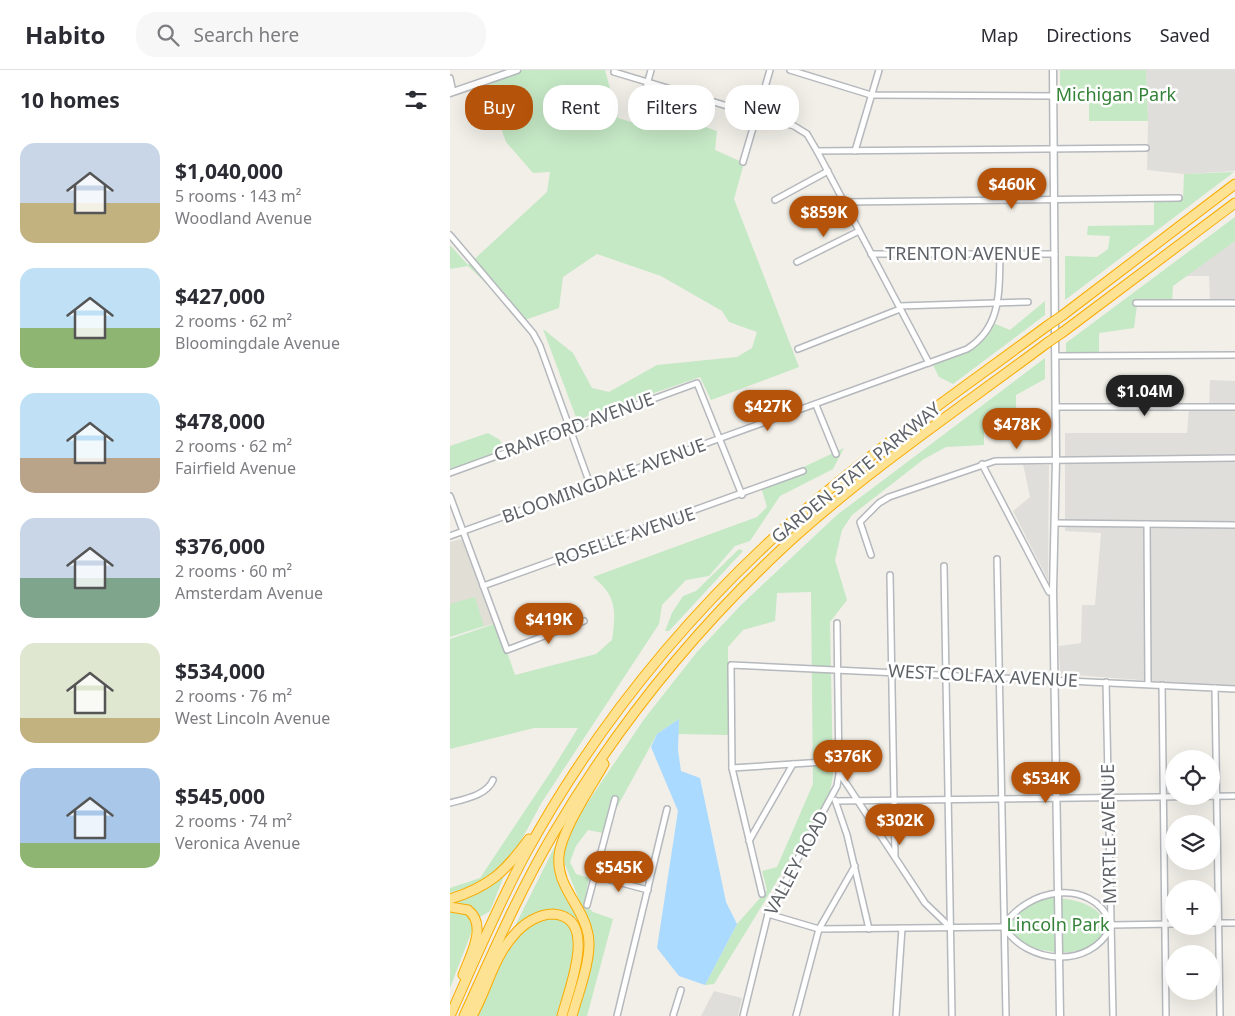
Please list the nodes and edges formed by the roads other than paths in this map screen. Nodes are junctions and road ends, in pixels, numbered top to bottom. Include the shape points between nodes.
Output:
1 (517, 70) edge
2 (652, 70) edge
3 (770, 70) edge
4 (790, 70) edge
5 (879, 70) edge
6 (1054, 70) edge
7 (614, 72) dead end
8 (450, 78) edge
9 (647, 82) junction
10 (646, 85) edge
11 (765, 85) edge
12 (451, 92) edge
13 (871, 95) junction
14 (1054, 96) junction
15 (725, 105) edge
16 (799, 129) edge
17 (752, 130) edge
18 (1054, 148) junction
19 (1146, 148) dead end
20 (855, 150) junction
21 (817, 151) junction
22 (743, 162) dead end
23 (828, 172) junction
24 (1235, 184) edge
25 (1179, 198) dead end
26 (775, 200) dead end
27 (1054, 200) junction
28 (844, 202) junction
29 (1235, 203) edge
30 (859, 231) junction
31 (450, 235) edge
32 (871, 254) junction
33 (1000, 254) junction
34 (1055, 254) junction
35 (797, 262) dead end
36 (1028, 302) dead end
37 (998, 303) junction
38 (1136, 303) dead end
39 (1235, 303) edge
40 (900, 308) junction
41 (798, 349) dead end
42 (1235, 355) edge
43 (1056, 356) junction
44 (929, 363) junction
45 (816, 405) junction
46 (1235, 406) edge
47 (1056, 407) junction
48 (570, 428) junction
49 (720, 439) junction
50 (836, 454) dead end
51 (1235, 458) edge
52 (1056, 460) junction
53 (982, 464) junction
54 (803, 472) dead end
55 (450, 473) edge
56 (591, 487) junction
57 (742, 495) junction
58 (450, 496) edge
59 (1054, 523) junction
60 (1147, 524) junction
61 (1235, 525) edge
62 (464, 532) junction
63 (450, 536) edge
64 (871, 555) dead end
65 (997, 559) dead end
66 (944, 566) dead end
67 (890, 575) dead end
68 (483, 586) junction
69 (1053, 592) junction
70 (584, 622) dead end
71 (837, 623) dead end
72 (838, 670) junction
73 (892, 672) junction
74 (946, 675) junction
75 (999, 677) junction
76 (1054, 679) junction
77 (1106, 682) junction
78 (1148, 684) junction
79 (1162, 685) junction
80 (1215, 688) junction
81 (1235, 690) edge
82 (624, 726) junction
83 (1216, 750) edge
84 (839, 761) junction
85 (793, 764) junction
86 (732, 768) junction
87 (839, 774) junction
88 (493, 780) dead end
89 (1235, 796) edge
90 (1220, 797) edge
91 (1108, 798) junction
92 (1163, 798) junction
93 (615, 799) dead end
94 (1057, 799) junction
95 (835, 800) junction
96 (948, 800) junction
97 (1002, 800) junction
98 (557, 801) junction
99 (894, 801) junction
100 (858, 802) junction
101 (450, 803) edge
102 (1216, 805) edge
103 (667, 809) dead end
104 (749, 841) junction
105 (894, 856) junction
106 (855, 866) junction
107 (594, 876) junction
108 (1218, 880) edge
109 (648, 890) junction
110 (1059, 893) junction
111 (762, 894) dead end
112 (450, 899) edge
113 (587, 905) dead end
114 (450, 907) edge
115 (768, 914) junction
116 (1220, 923) edge
117 (1235, 923) edge
118 (1165, 924) joint
119 (1111, 925) junction
120 (950, 927) junction
121 (1004, 927) junction
122 (902, 928) junction
123 (819, 929) junction
124 (869, 929) junction
125 (1165, 935) edge
126 (1219, 935) edge
127 (1060, 958) junction
128 (681, 990) dead end
129 (450, 1015) edge
130 (464, 1016) edge
131 (472, 1016) edge
132 (562, 1016) edge
133 (572, 1016) edge
134 (617, 1016) edge
135 (673, 1016) edge
136 (743, 1016) edge
137 (796, 1016) edge
138 (896, 1016) edge
139 (952, 1016) edge
140 (1006, 1016) edge
141 (1060, 1016) edge
142 (1113, 1016) edge
143 (1166, 1016) edge
144 (1220, 1016) edge

1 - 12 street
2 - 9 street
3 - 11 street
4 - 13 street
5 - 13 street
6 - 14 street
7 - 9 street
8 - 12 street
9 - 10 street
9 - 15 street
13 - 14 street
13 - 20 street
14 - 18 street
16 - 21 street via 809,137
17 - 22 street
18 - 19 street
18 - 20 street
18 - 27 street
20 - 21 street
21 - 23 street
23 - 26 street
23 - 28 street
24 - 98 highway, GARDEN STATE PARKWAY, bridge via 836,484 753,558 654,665 594,744
25 - 27 street
27 - 28 street
27 - 34 street
28 - 30 street
29 - 82 highway, GARDEN STATE PARKWAY, bridge via 870,475 788,544 696,637
30 - 32 street
30 - 35 street
31 - 48 street via 534,333
32 - 33 street, TRENTON AVENUE
32 - 40 street
33 - 34 street, TRENTON AVENUE
33 - 37 street, BLOOMINGDALE AVENUE
34 - 43 street
36 - 37 street
37 - 40 street
37 - 44 street, BLOOMINGDALE AVENUE via 993,322 977,342 961,352
38 - 39 street
40 - 41 street
40 - 44 street
42 - 43 street
43 - 47 street
44 - 45 street, BLOOMINGDALE AVENUE
45 - 49 street, BLOOMINGDALE AVENUE
45 - 50 street
46 - 47 street
47 - 52 street
48 - 49 street, CRANFORD AVENUE via 698,383
48 - 55 street, CRANFORD AVENUE
48 - 56 street
49 - 56 street, BLOOMINGDALE AVENUE
49 - 57 street
51 - 52 street
52 - 53 street via 999,460
52 - 59 street
53 - 64 street via 878,503 860,522
53 - 69 street via 1049,592
54 - 57 street, ROSELLE AVENUE
56 - 62 street, BLOOMINGDALE AVENUE
57 - 68 street, ROSELLE AVENUE
58 - 62 street
59 - 60 street
59 - 69 street
60 - 61 street
60 - 78 street
62 - 63 street, BLOOMINGDALE AVENUE
62 - 68 street
65 - 75 street
66 - 74 street
67 - 73 street
68 - 70 street via 506,650
69 - 76 street
71 - 72 street, VALLEY ROAD
72 - 73 street, WEST COLFAX AVENUE
72 - 84 street, VALLEY ROAD
72 - 86 street, WEST COLFAX AVENUE via 731,664
73 - 74 street, WEST COLFAX AVENUE
73 - 99 street
74 - 75 street, WEST COLFAX AVENUE
74 - 96 street
75 - 76 street, WEST COLFAX AVENUE
75 - 97 street
76 - 77 street, WEST COLFAX AVENUE
76 - 94 street
77 - 78 street, WEST COLFAX AVENUE
77 - 91 street, MYRTLE AVENUE
78 - 79 street, WEST COLFAX AVENUE
79 - 80 street, WEST COLFAX AVENUE
79 - 92 street
80 - 81 street, WEST COLFAX AVENUE
80 - 83 street
82 - 130 highway, GARDEN STATE PARKWAY via 547,844
82 - 133 highway via 560,850 558,868 561,879 585,924 589,939
84 - 85 street
84 - 87 street, VALLEY ROAD
85 - 86 street
85 - 104 street
86 - 104 street
87 - 95 street, VALLEY ROAD
87 - 100 street
88 - 101 street via 481,793
89 - 90 street
91 - 92 street
91 - 94 street
91 - 119 street, MYRTLE AVENUE
92 - 118 street
93 - 107 street
94 - 97 street
94 - 110 street
95 - 100 street
95 - 106 street
95 - 115 street, VALLEY ROAD
96 - 97 street
96 - 99 street
96 - 120 street
97 - 121 street
98 - 112 highway via 500,875 477,890
98 - 129 highway, GARDEN STATE PARKWAY via 510,886
99 - 100 street
99 - 105 street
100 - 105 street
102 - 108 street
103 - 109 street
104 - 111 street
105 - 120 street via 925,903
106 - 123 street
106 - 124 street
107 - 109 street
107 - 113 street
109 - 134 street
110 - 119 street via 1076,894 1091,900 1103,910
110 - 121 street via 1024,904
110 - 127 street
114 - 129 highway via 468,910 478,925
115 - 123 street
115 - 136 street, VALLEY ROAD
116 - 117 street
118 - 119 street
119 - 127 street via 1089,949
119 - 142 street, MYRTLE AVENUE
120 - 121 street
120 - 122 street
120 - 139 street
121 - 127 street via 1010,937 1026,948
121 - 140 street
122 - 124 street
122 - 138 street
123 - 124 street
123 - 137 street
125 - 143 street
126 - 144 street
127 - 141 street
128 - 135 street
131 - 132 highway via 500,954 510,940 530,921 553,914 570,921 580,940

